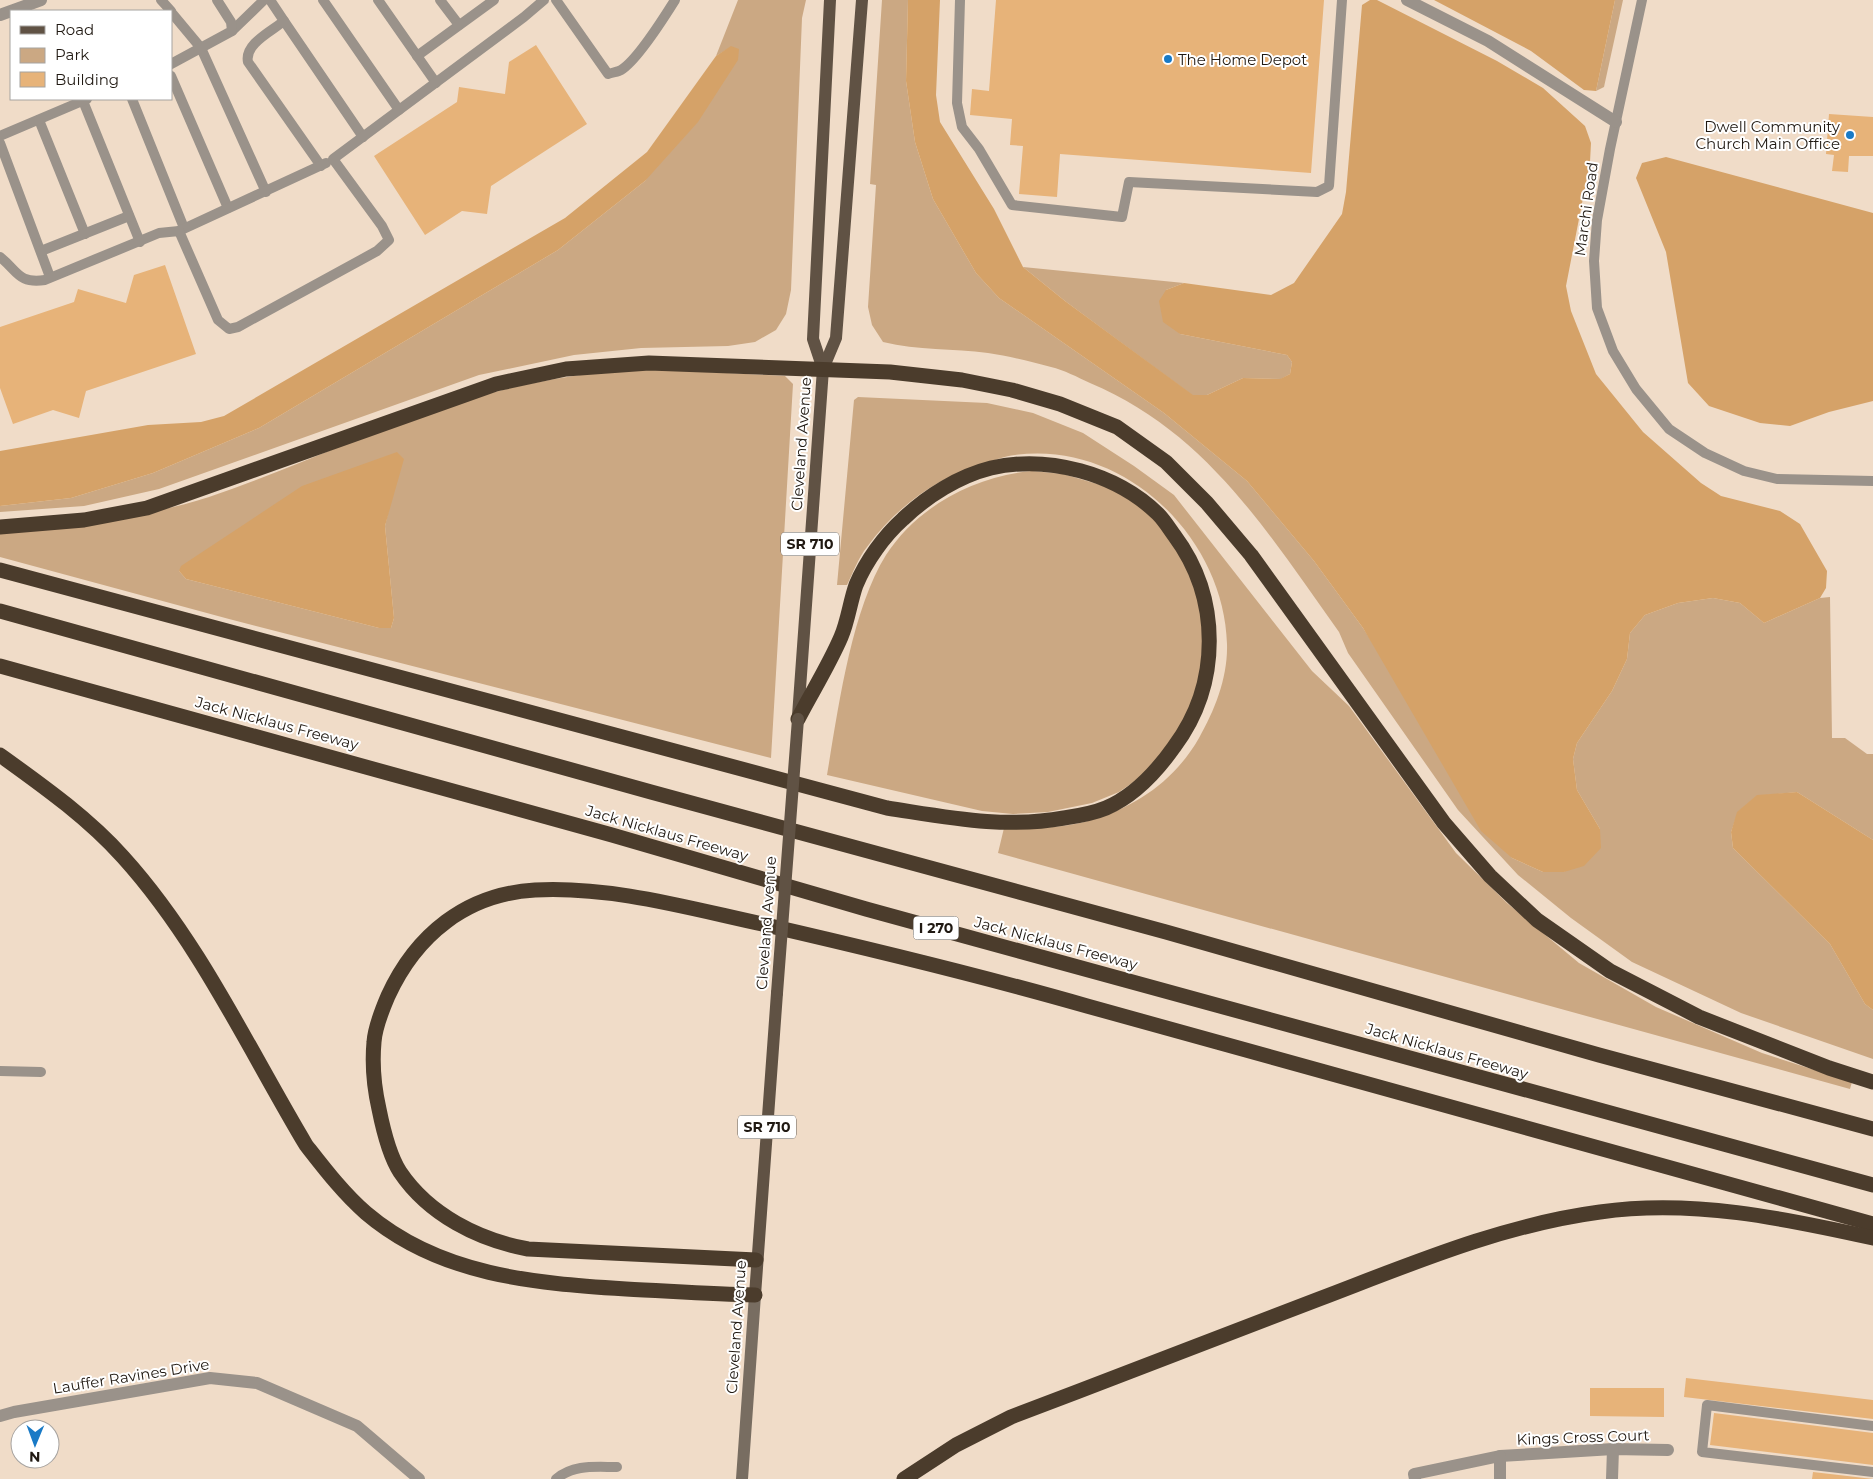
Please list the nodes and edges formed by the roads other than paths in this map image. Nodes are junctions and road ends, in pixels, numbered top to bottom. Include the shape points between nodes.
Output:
1 (41, 0) edge
2 (161, 0) edge
3 (217, 0) edge
4 (264, 0) edge
5 (270, 0) edge
6 (322, 0) edge
7 (378, 0) edge
8 (440, 0) edge
9 (494, 0) edge
10 (544, 0) edge
11 (556, 0) edge
12 (675, 0) edge
13 (830, 0) edge
14 (862, 0) edge
15 (960, 0) edge
16 (1342, 0) edge
17 (1407, 0) edge
18 (1642, 0) edge
19 (14, 10) edge
20 (169, 10) edge
21 (172, 13) edge
22 (284, 21) junction
23 (459, 25) junction
24 (232, 31) junction
25 (201, 48) junction
26 (417, 56) junction
27 (172, 63) edge
28 (172, 78) edge
29 (436, 83) junction
30 (86, 100) edge
31 (132, 100) edge
32 (399, 110) junction
33 (39, 120) junction
34 (1616, 122) junction
35 (0, 136) edge
36 (363, 137) junction
37 (0, 143) edge
38 (334, 158) junction
39 (321, 166) junction
40 (266, 192) junction
41 (228, 208) junction
42 (129, 216) junction
43 (182, 230) junction
44 (85, 234) junction
45 (140, 242) junction
46 (41, 251) junction
47 (0, 257) edge
48 (50, 277) junction
49 (822, 369) junction
50 (1873, 480) edge
51 (0, 527) edge
52 (0, 570) edge
53 (0, 611) edge
54 (0, 666) edge
55 (798, 719) junction
56 (0, 755) edge
57 (0, 1071) edge
58 (41, 1072) dead end
59 (1873, 1082) edge
60 (1873, 1129) edge
61 (1873, 1186) edge
62 (1873, 1224) edge
63 (1873, 1238) edge
64 (756, 1260) junction
65 (755, 1295) junction
66 (0, 1416) edge
67 (1873, 1426) edge
68 (1613, 1449) junction
69 (1668, 1450) dead end
70 (1500, 1456) junction
71 (617, 1467) dead end
72 (1873, 1472) edge
73 (419, 1479) edge
74 (556, 1479) edge
75 (742, 1479) edge
76 (904, 1479) edge
77 (1415, 1479) edge
78 (1500, 1479) edge
79 (1612, 1479) edge

1 - 19 street
2 - 20 lane
3 - 24 lane via 231,22
4 - 24 lane
5 - 22 lane
6 - 32 lane
7 - 26 lane
8 - 23 lane
9 - 23 lane
10 - 29 lane
11 - 12 lane via 608,74 627,65
13 - 49 main road, Cleveland Avenue via 813,339
14 - 49 main road, Cleveland Avenue via 836,338
15 - 16 lane via 958,103 962,127 1012,205 1122,217 1129,182 1308,192 1329,186
17 - 34 street via 1488,41
18 - 34 lane, Marchi Road
21 - 25 lane
22 - 36 lane
22 - 39 lane via 250,48 248,62
23 - 26 lane
24 - 25 lane
25 - 27 lane
25 - 40 lane
26 - 29 lane
28 - 41 lane
29 - 32 lane
30 - 33 lane
30 - 42 lane
31 - 43 lane
32 - 36 lane
33 - 35 lane
33 - 44 lane
34 - 50 lane, Marchi Road via 1597,220 1594,261 1597,308 1613,351 1636,389 1669,429 1705,453 1744,471 1777,479
36 - 38 lane
37 - 46 lane
38 - 39 lane
38 - 43 lane via 389,240 377,251 238,327 229,329 218,320
39 - 40 lane
40 - 41 lane
41 - 43 lane
42 - 44 lane
42 - 45 lane
43 - 45 lane via 159,233
44 - 46 lane
45 - 48 lane
46 - 48 lane
47 - 48 lane via 21,278 33,282
49 - 51 highway via 649,363 566,369 496,384 147,508 84,520
49 - 55 main road, Cleveland Avenue / SR 710
49 - 59 highway via 890,372 970,382 1060,404 1117,427 1166,462 1207,503 1251,555 1444,823 1490,876 1537,920 1610,971 1700,1017
52 - 55 highway via 887,808 980,823 1042,822 1107,808 1138,788 1159,768 1183,736 1204,686 1210,630 1203,587 1184,549 1158,514 1123,489 1091,474 1059,466 1026,464 991,469 960,480 929,497 880,543 857,584 842,636
53 - 60 highway
54 - 61 highway, Jack Nicklaus Freeway / I 270
55 - 64 main road, Cleveland Avenue / SR 710, bridge
56 - 65 highway via 64,801 122,856 171,916 306,1145 366,1213 390,1230 455,1265 499,1277 553,1284
57 - 58 lane
62 - 64 highway via 935,964 676,905 597,892 515,892 481,900 450,917 421,944 399,972 383,1009 374,1038 374,1068 382,1127 392,1153 399,1170 426,1200 467,1230 497,1243 528,1249
63 - 76 highway via 1768,1216 1673,1208 1601,1212 1541,1222 1474,1241 1384,1274 1011,1417 956,1445
64 - 65 main road, Cleveland Avenue / SR 710
65 - 75 main road, Cleveland Avenue / SR 710
66 - 73 street, Lauffer Ravines Drive via 210,1378 257,1382 357,1426
67 - 72 lane via 1707,1404 1702,1452
68 - 69 street, Kings Cross Court
68 - 70 street, Kings Cross Court
68 - 79 street
70 - 77 street, Kings Cross Court via 1414,1474
70 - 78 street, Kings Cross Court
71 - 74 lane via 580,1467 565,1471

